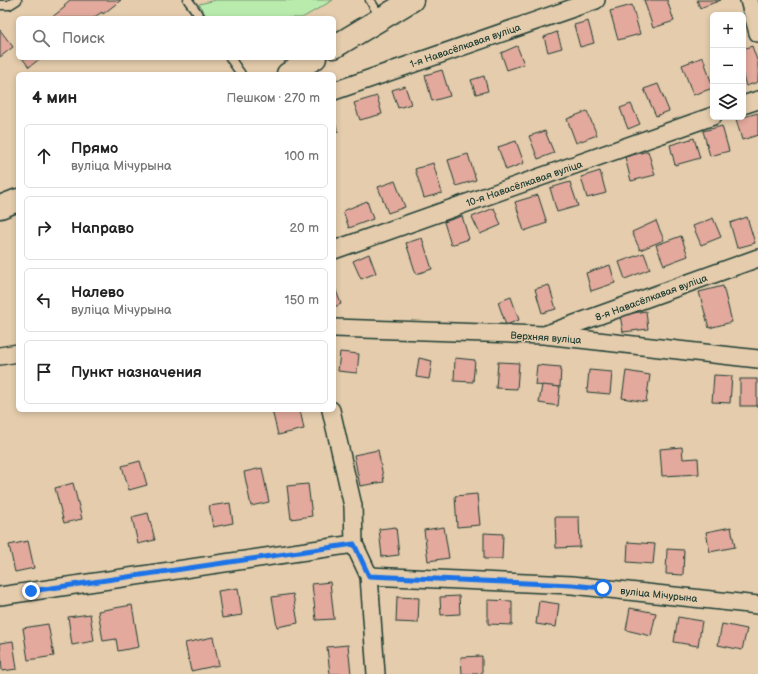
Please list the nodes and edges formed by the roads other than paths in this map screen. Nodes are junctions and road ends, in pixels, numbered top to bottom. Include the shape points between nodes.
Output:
1 (16, 0) edge
2 (188, 0) edge
3 (370, 0) edge
4 (412, 0) edge
5 (596, 0) edge
6 (749, 0) edge
7 (0, 5) edge
8 (200, 16) edge
9 (382, 20) junction
10 (758, 33) edge
11 (336, 46) edge
12 (231, 60) edge
13 (312, 60) edge
14 (240, 72) edge
15 (292, 72) edge
16 (336, 90) edge
17 (758, 100) edge
18 (746, 104) edge
19 (710, 117) edge
20 (16, 201) edge
21 (0, 207) edge
22 (336, 249) edge
23 (758, 258) edge
24 (336, 328) edge
25 (544, 335) junction
26 (16, 353) edge
27 (0, 356) edge
28 (758, 359) edge
29 (331, 412) edge
30 (354, 544) junction
31 (369, 576) junction
32 (0, 596) edge
33 (758, 605) edge
34 (376, 674) edge

1 - 7 lane via 9,5
2 - 8 lane
3 - 9 lane
4 - 9 main road
5 - 16 street, 1-я Навасёлкавая вуліца
6 - 10 street
9 - 11 main road
12 - 14 lane
13 - 15 main road
17 - 18 street
19 - 22 street, 10-я Навасёлкавая вуліца
20 - 21 main road
23 - 25 street, 8-я Навасёлкавая вуліца
24 - 25 street, Верхняя вуліца
25 - 28 street, Верхняя вуліца
26 - 27 street
29 - 30 street via 353,506
30 - 31 street
30 - 32 street
31 - 33 street, вуліца Мічурына via 572,585
31 - 34 street

